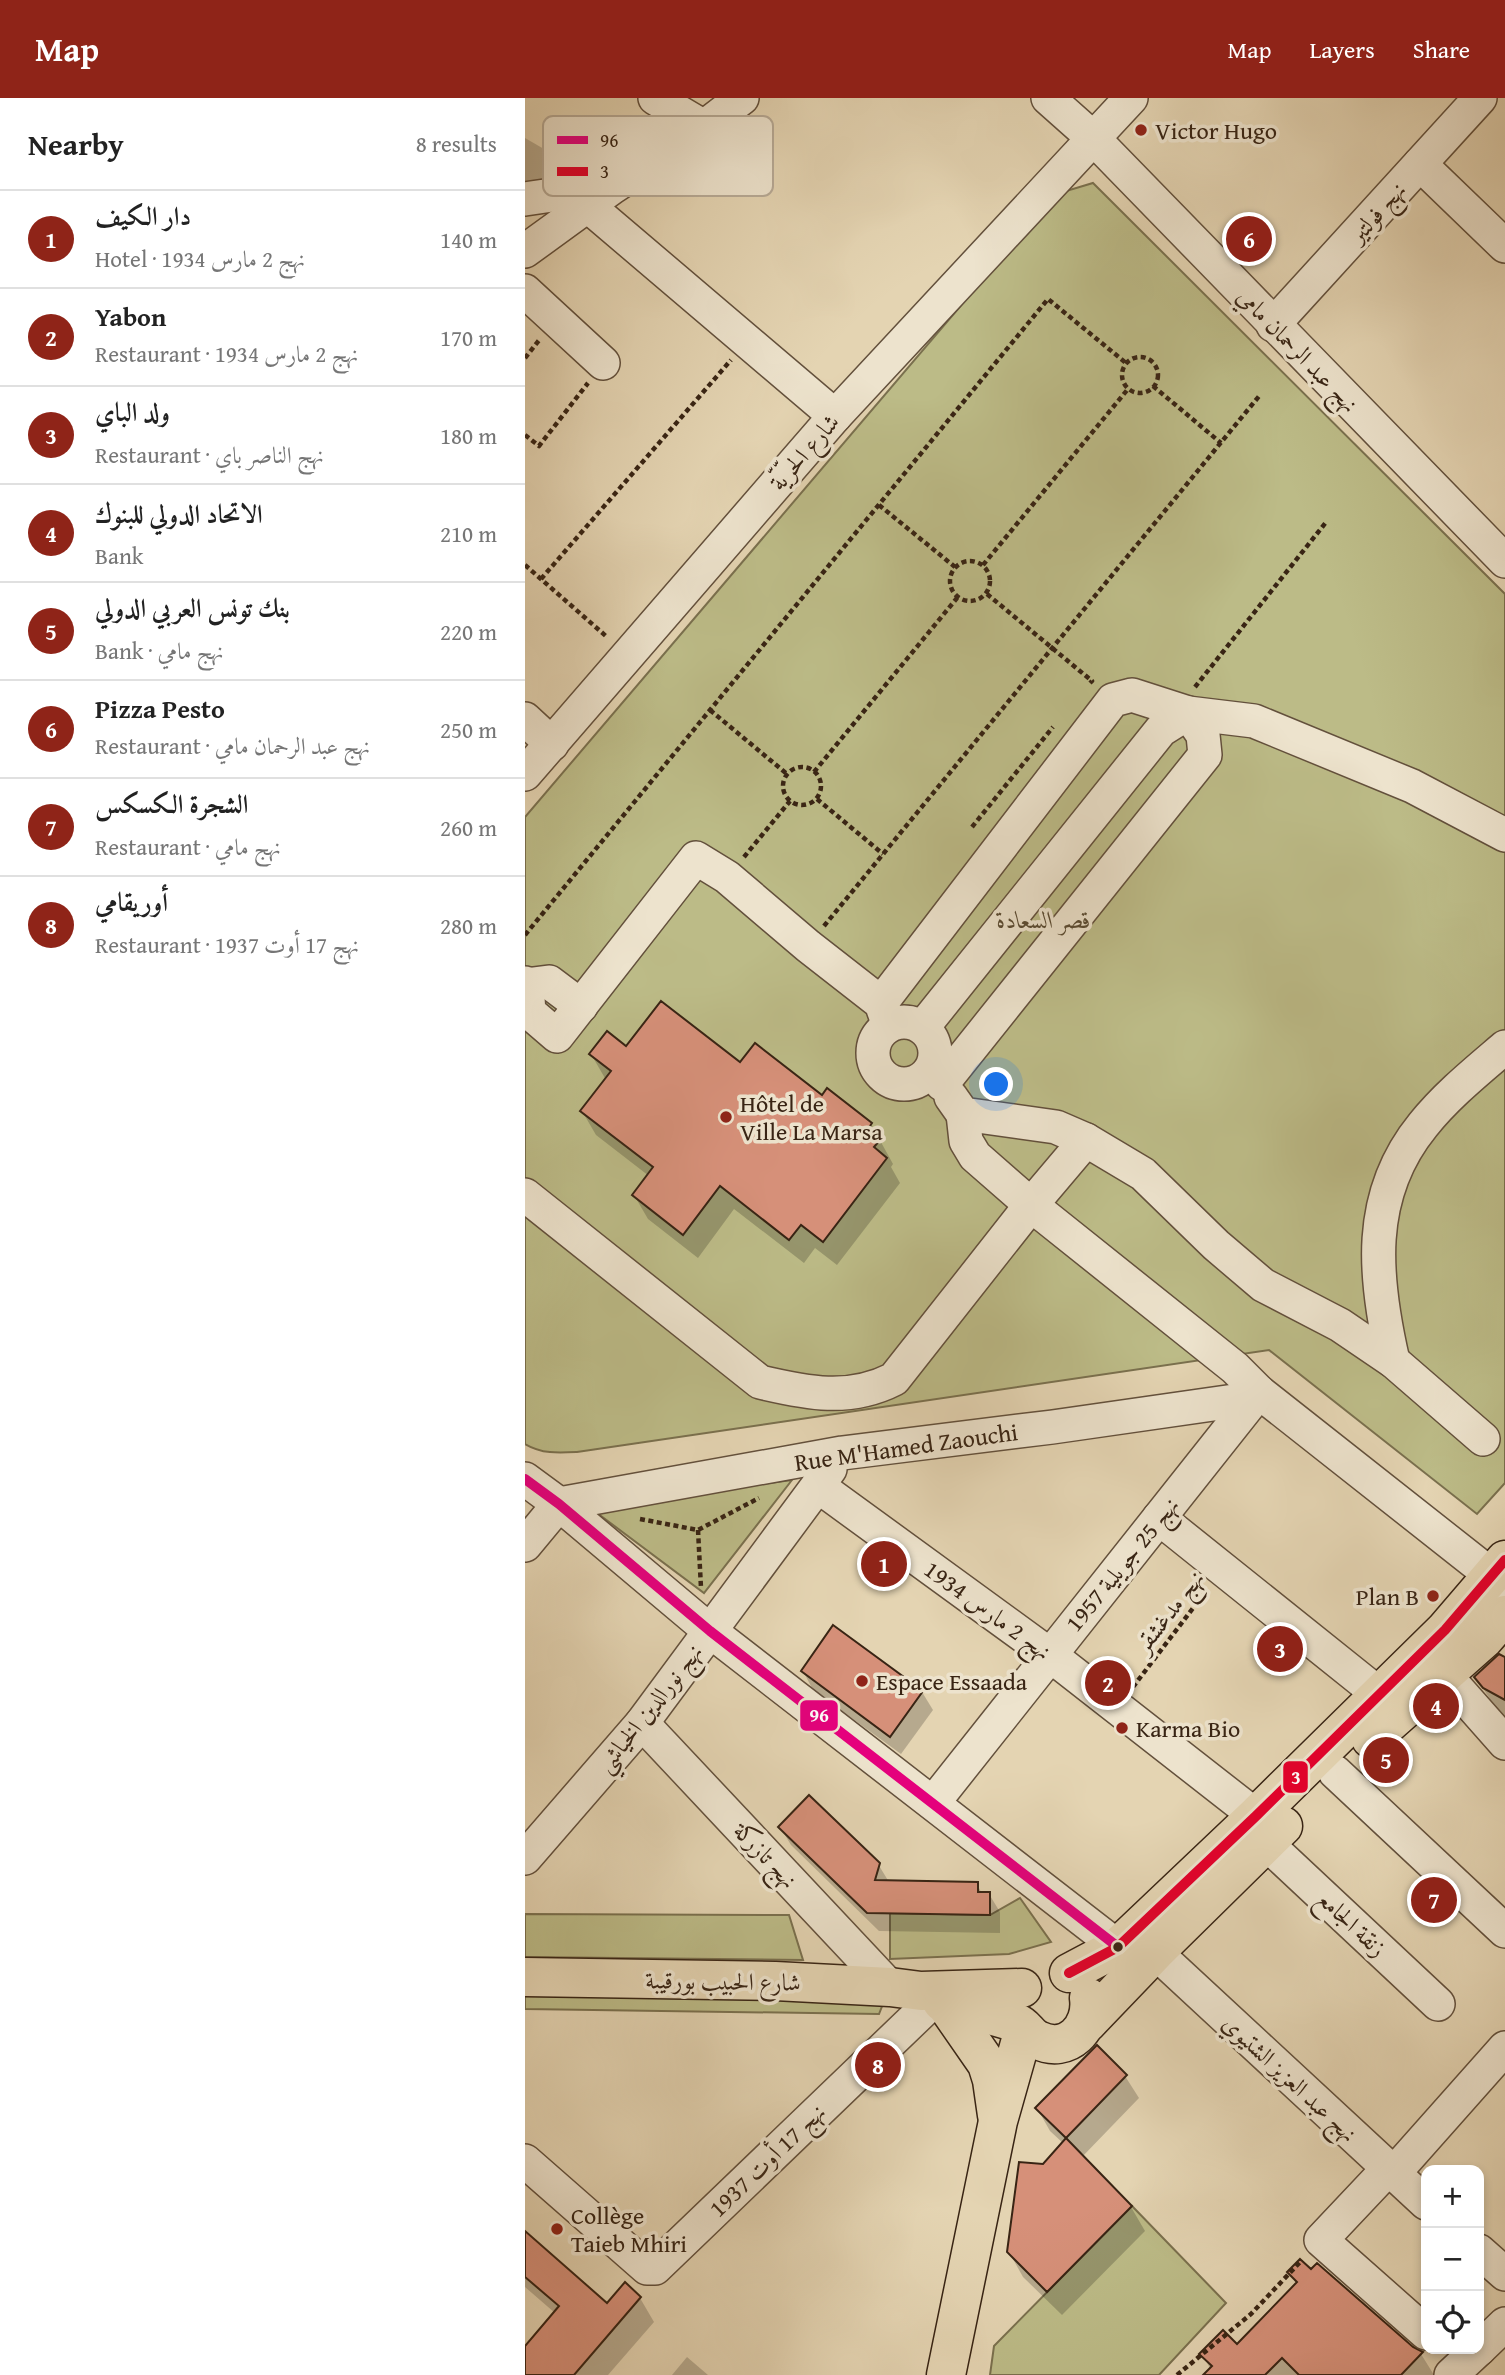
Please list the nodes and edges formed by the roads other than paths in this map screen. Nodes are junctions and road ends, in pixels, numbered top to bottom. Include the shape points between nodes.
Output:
1 (655, 98) edge
2 (742, 98) edge
3 (1048, 98) edge
4 (1131, 98) edge
5 (1480, 98) edge
6 (685, 116) edge
7 (718, 116) edge
8 (1093, 138) junction
9 (1420, 164) junction
10 (600, 196) junction
11 (525, 199) edge
12 (1505, 246) edge
13 (525, 251) edge
14 (525, 291) edge
15 (1273, 325) junction
16 (603, 363) road end
17 (835, 416) junction
18 (1505, 561) edge
19 (1188, 713) junction
20 (525, 719) edge
21 (552, 744) junction
22 (525, 775) edge
23 (1505, 835) edge
24 (526, 984) edge
25 (885, 1014) junction
26 (923, 1027) junction
27 (1505, 1047) edge
28 (937, 1077) junction
29 (963, 1114) junction
30 (1086, 1140) junction
31 (525, 1195) edge
32 (1031, 1205) junction
33 (1393, 1361) junction
34 (1257, 1395) junction
35 (1483, 1439) dead end
36 (842, 1453) junction
37 (525, 1479) edge
38 (818, 1486) junction
39 (559, 1504) junction
40 (1159, 1518) junction
41 (525, 1545) edge
42 (1502, 1581) edge
43 (703, 1625) junction
44 (1498, 1631) edge
45 (1050, 1655) junction
46 (1444, 1674) junction
47 (1380, 1695) junction
48 (642, 1723) junction
49 (1505, 1743) edge
50 (1335, 1772) junction
51 (933, 1803) junction
52 (1261, 1830) junction
53 (525, 1858) edge
54 (1500, 1916) edge
55 (1118, 1947) junction
56 (1155, 1952) junction
57 (1069, 1973) junction
58 (525, 1977) edge
59 (926, 1994) junction
60 (1438, 2004) dead end
61 (1031, 2022) junction
62 (1087, 2023) junction
63 (1505, 2048) edge
64 (998, 2121) junction
65 (525, 2161) edge
66 (1391, 2171) junction
67 (984, 2186) junction
68 (1421, 2198) edge
69 (1484, 2255) edge
70 (1505, 2274) edge
71 (1505, 2324) edge
72 (1421, 2329) edge
73 (1463, 2357) edge
74 (946, 2375) edge

1 - 6 street
2 - 7 street
3 - 8 street, نهج عبد الرحمان مامي
4 - 8 street, شارع الحرّيّة
5 - 9 street, نهج فولتير
8 - 15 street, نهج عبد الرحمان مامي
8 - 17 street, شارع الحرّيّة
9 - 12 street
9 - 15 street, نهج فولتير
10 - 11 street
10 - 13 street
10 - 17 street via 748,341
14 - 16 street
15 - 18 street, نهج عبد الرحمان مامي
17 - 21 street, شارع الحرّيّة
19 - 23 street via 1254,721 1412,786
19 - 25 street via 1132,695 1114,700
19 - 26 street via 1161,730
19 - 28 street via 1203,735 1205,755
20 - 21 street
21 - 22 street, شارع الحرّيّة
24 - 25 street via 549,982 581,1006 696,858 727,877
25 - 26 street
25 - 28 street via 874,1043 875,1066 887,1080 904,1086
26 - 28 street via 935,1048
27 - 33 street via 1423,1125 1397,1164 1382,1208 1379,1254 1380,1298
28 - 29 street
29 - 30 street via 1056,1127
29 - 32 street via 966,1140 975,1156
30 - 32 street
30 - 33 street via 1143,1174 1262,1285 1340,1325
31 - 32 street via 760,1382 829,1395 876,1388 894,1379
32 - 34 street via 1235,1368
33 - 35 street
34 - 36 street, Rue M'Hamed Zaouchi
34 - 40 street, نهج 25 جويلية 1957
34 - 42 street
36 - 38 street, نهج نورالدين الخياشي
36 - 39 street, Rue M'Hamed Zaouchi
37 - 39 street
38 - 43 street, نهج نورالدين الخياشي
38 - 45 street, نهج 2 مارس 1934
39 - 41 street
39 - 43 street
40 - 45 street, نهج 25 جويلية 1957
40 - 47 street
42 - 47 main road
43 - 48 street, نهج نورالدين الخياشي
43 - 51 street
44 - 46 main road
45 - 51 street, نهج 25 جويلية 1957
45 - 52 street, نهج 2 مارس 1934
46 - 49 street
46 - 50 main road
47 - 52 main road
48 - 53 street, نهج نورالدين الخياشي
48 - 59 street, نهج تازركة
50 - 52 main road
50 - 54 street
51 - 55 street
52 - 55 main road
52 - 56 main road
52 - 60 street, زنقة الجامع
55 - 57 main road
56 - 62 main road
56 - 66 street, نهج عبد العزيز الشتيوي
57 - 61 main road via 1051,1970 1034,1976
57 - 62 main road via 1079,1980 1090,2000
58 - 59 main road, شارع الحبيب بورقيبة via 775,1981
59 - 61 main road, شارع الحبيب بورقيبة
59 - 64 main road via 987,2064
59 - 65 street, نهج 17 أوت 1937 via 655,2268 647,2268
61 - 62 main road via 1068,2041
61 - 64 main road
61 - 67 main road
63 - 66 street
64 - 67 main road
66 - 68 street, نهج عبد العزيز الشتيوي
66 - 72 street via 1321,2240
67 - 74 main road
69 - 70 street
71 - 73 street

